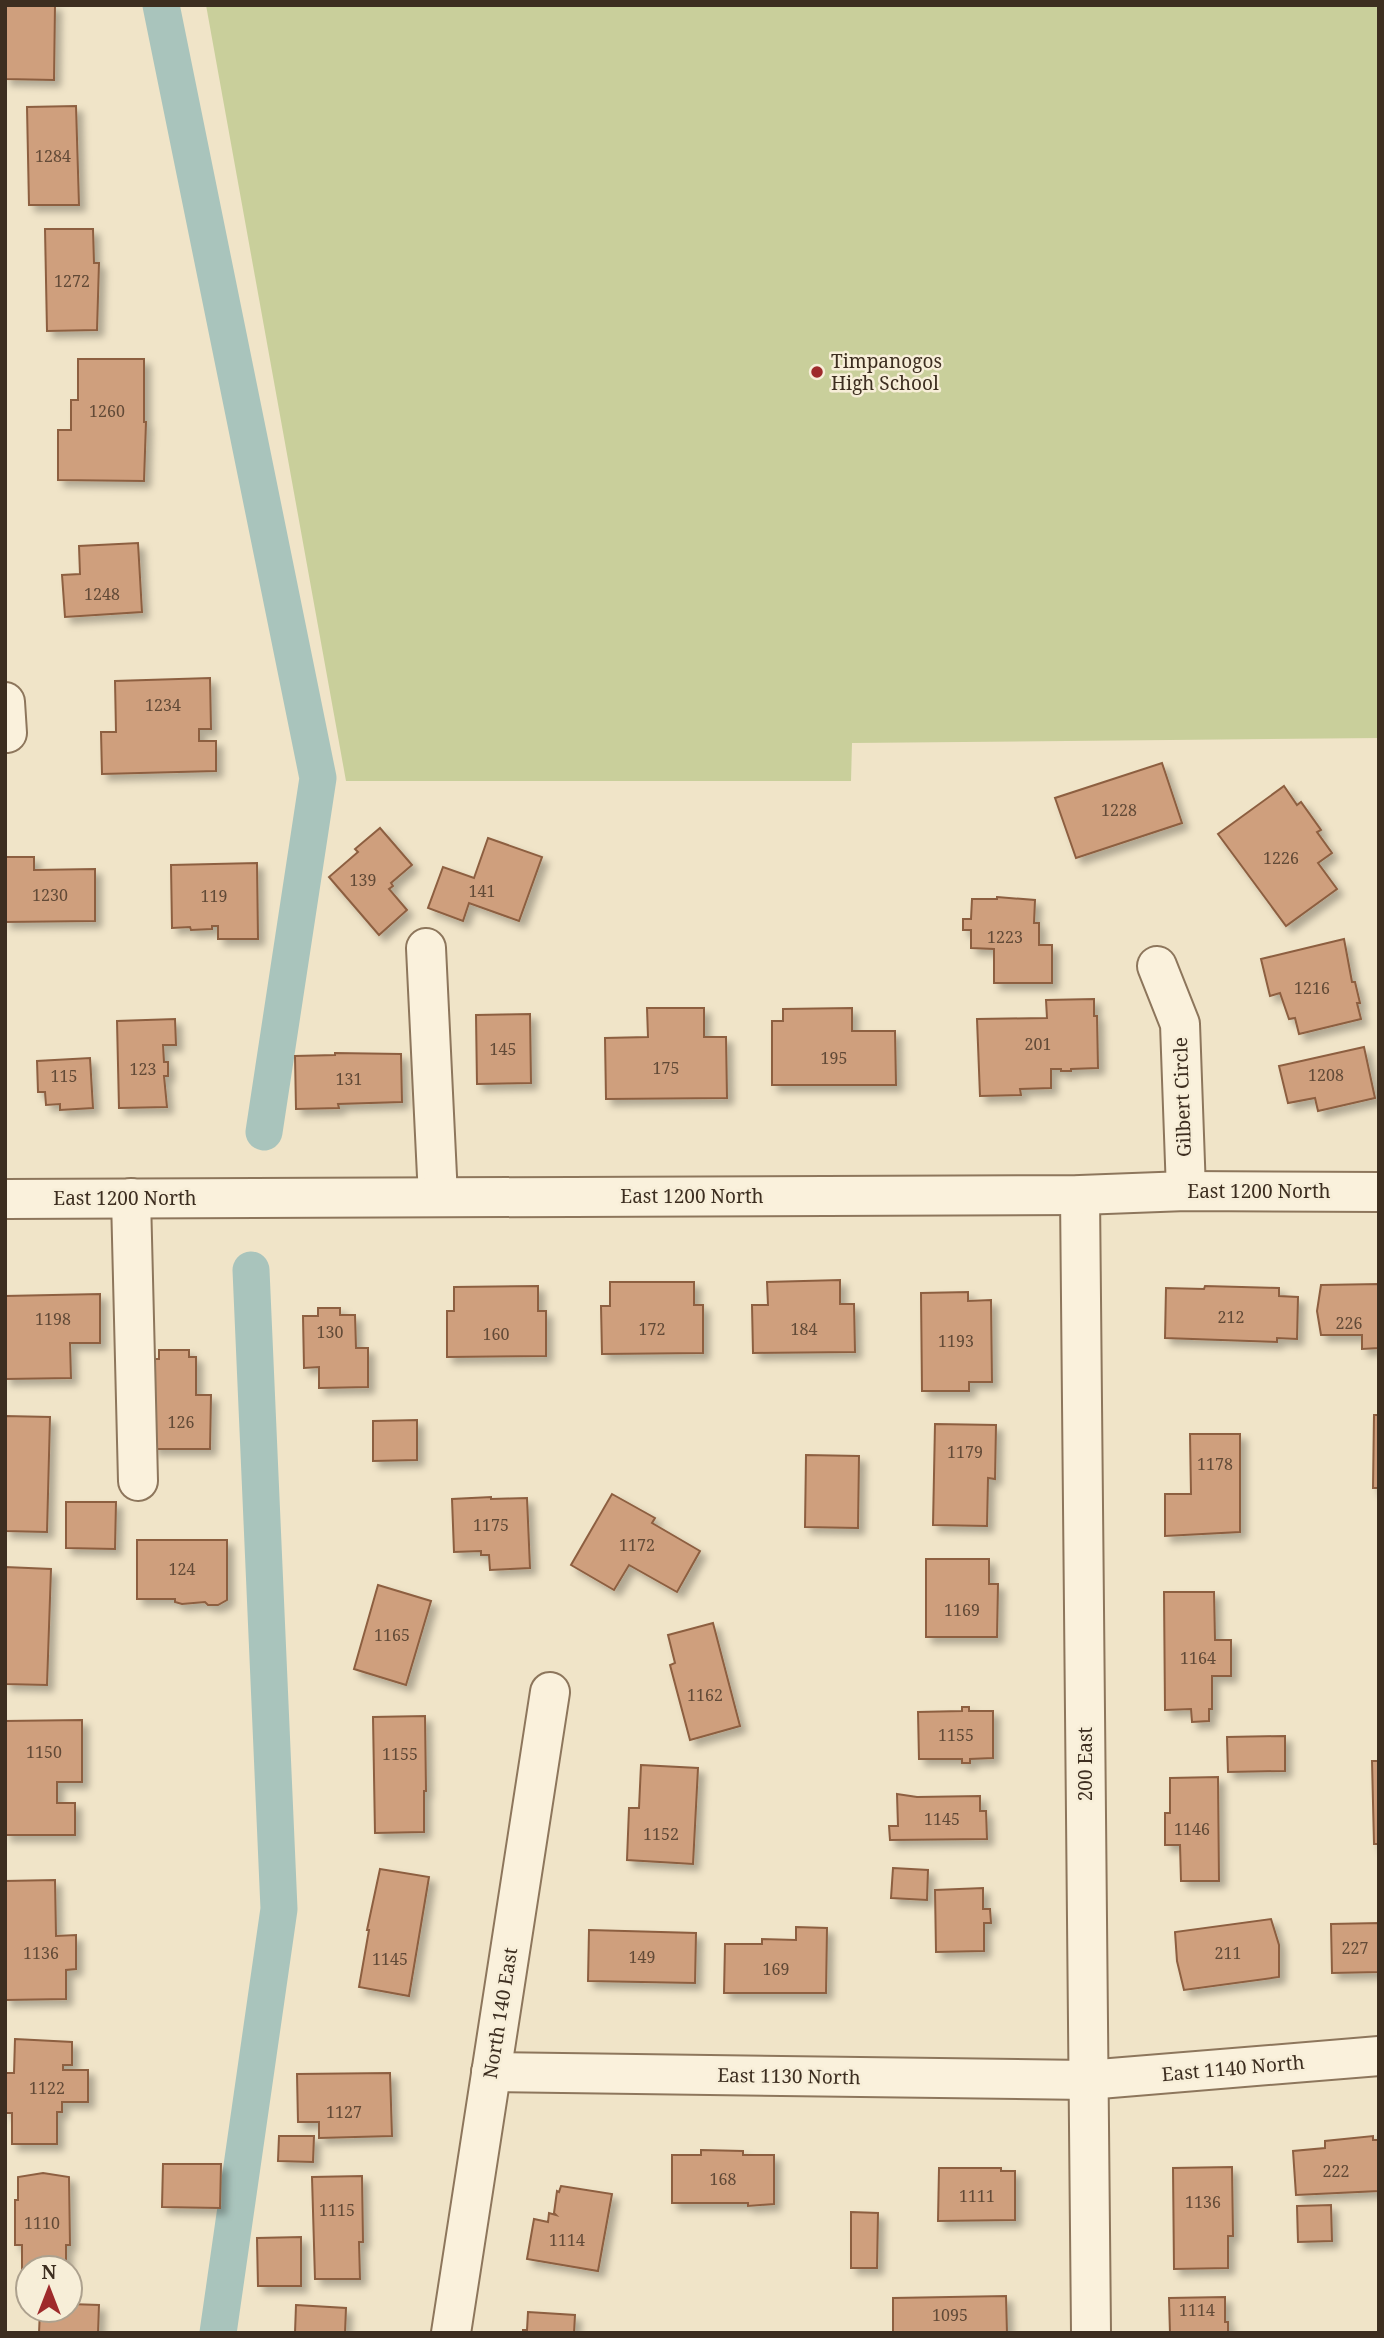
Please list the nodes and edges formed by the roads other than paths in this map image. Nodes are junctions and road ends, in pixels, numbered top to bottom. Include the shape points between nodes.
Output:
1 (426, 948) dead end
2 (1157, 965) dead end
3 (1186, 1191) junction
4 (1379, 1192) edge
5 (1080, 1195) junction
6 (438, 1197) junction
7 (131, 1198) junction
8 (5, 1199) edge
9 (138, 1480) dead end
10 (550, 1692) dead end
11 (1379, 2056) edge
12 (491, 2072) junction
13 (1087, 2080) junction
14 (451, 2333) edge
15 (1091, 2333) edge

1 - 6 street
2 - 3 street, Gilbert Circle via 1180,1024
3 - 4 street, East 1200 North
3 - 5 street, East 1200 North
5 - 6 street, East 1200 North
5 - 13 street, 200 East
6 - 7 street, East 1200 North
7 - 8 street, East 1200 North
7 - 9 street
10 - 12 street, North 140 East
11 - 13 street, East 1140 North
12 - 13 street, East 1130 North
12 - 14 street, North 140 East
13 - 15 street, 200 East

